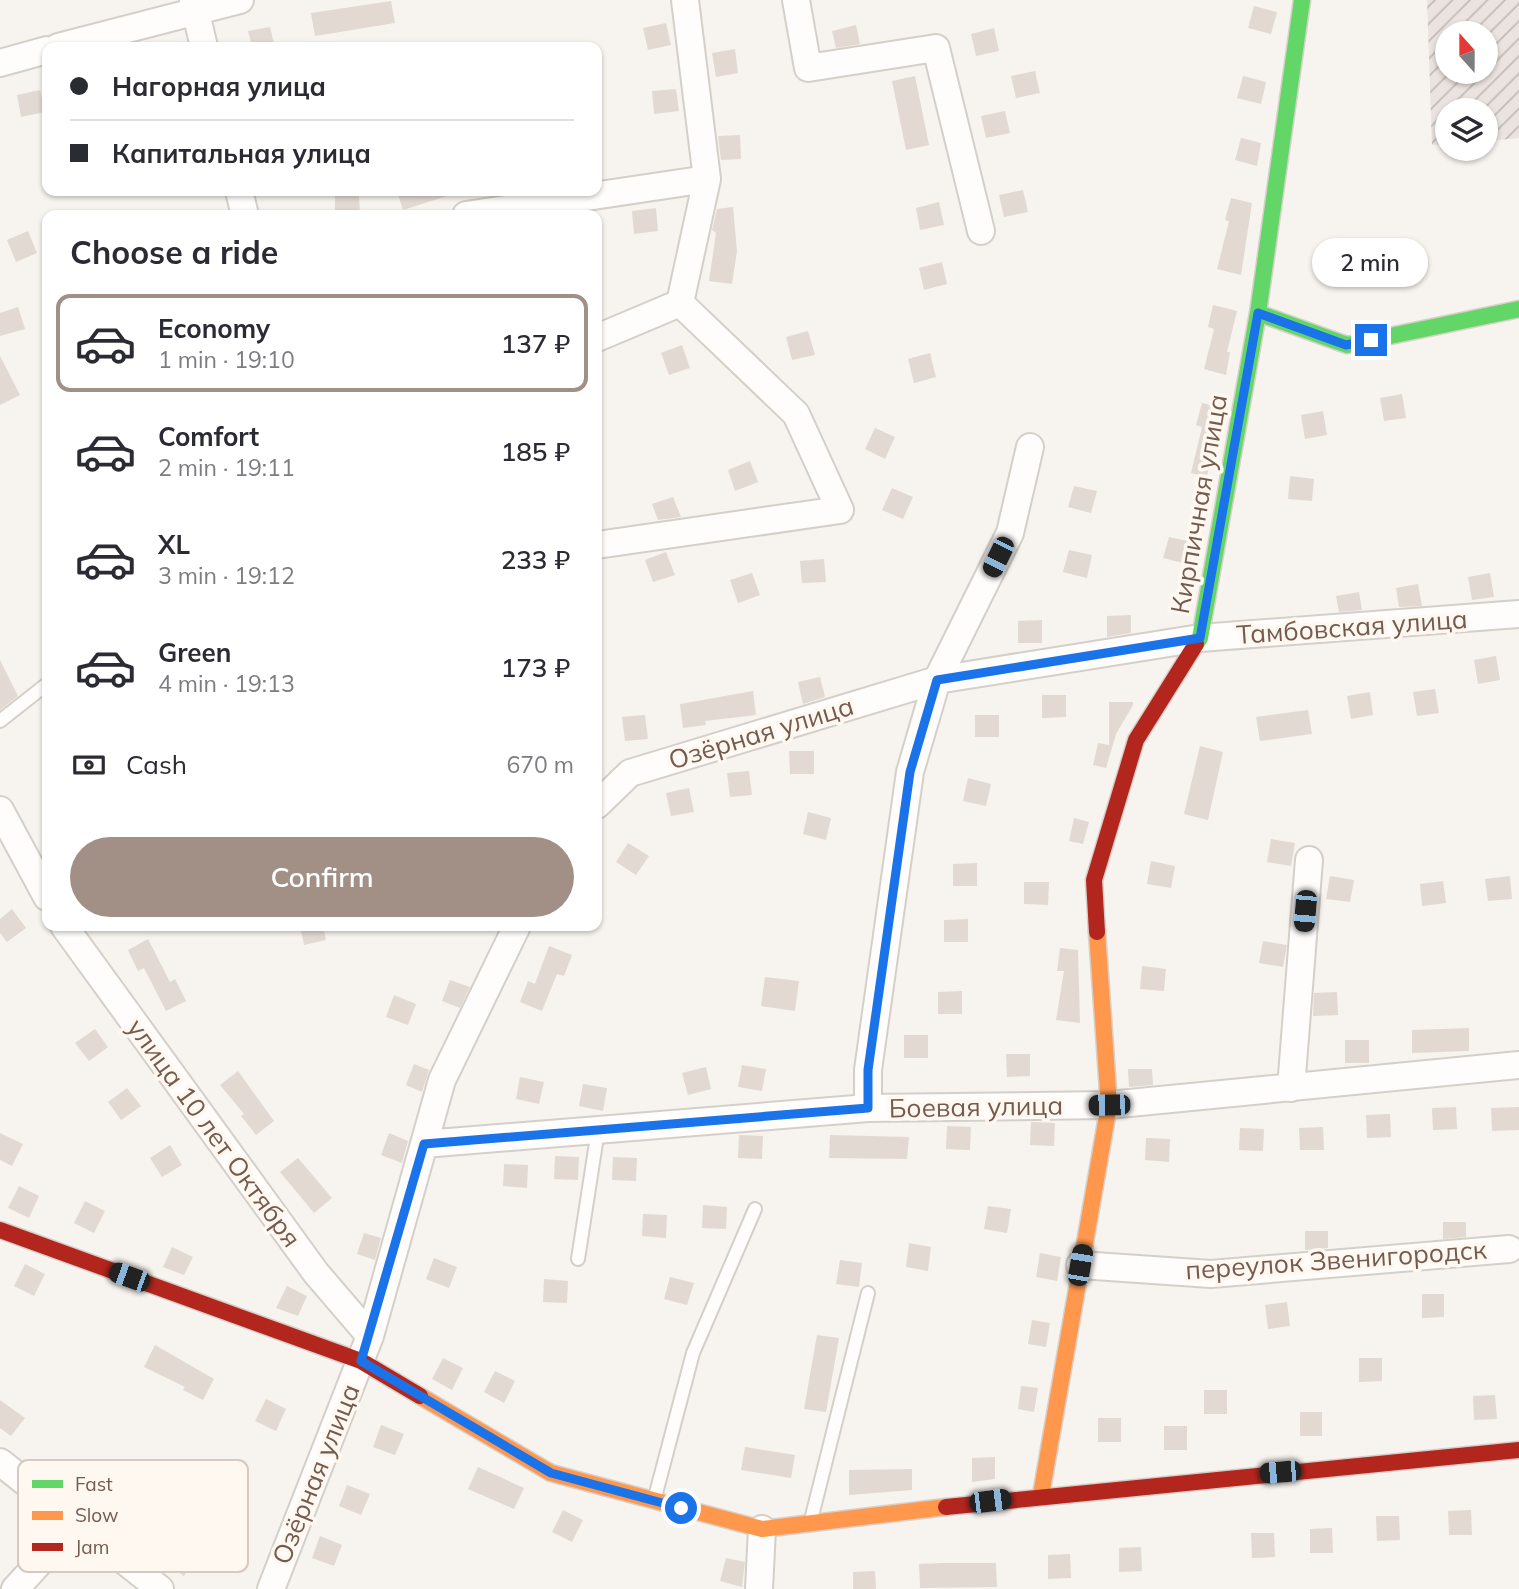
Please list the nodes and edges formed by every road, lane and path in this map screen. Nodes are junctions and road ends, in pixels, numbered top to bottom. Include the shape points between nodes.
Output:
1 (240, 0) edge
2 (685, 0) edge
3 (796, 0) edge
4 (1302, 0) edge
5 (194, 5) edge
6 (74, 42) edge
7 (203, 42) edge
8 (42, 51) edge
9 (0, 63) edge
10 (707, 179) junction
11 (602, 195) edge
12 (593, 196) edge
13 (499, 210) edge
14 (981, 231) dead end
15 (680, 303) junction
16 (1519, 309) edge
17 (1258, 313) junction
18 (602, 336) edge
19 (1030, 447) dead end
20 (602, 544) edge
21 (1519, 614) edge
22 (1200, 638) junction
23 (937, 680) junction
24 (42, 688) edge
25 (0, 721) edge
26 (602, 800) edge
27 (0, 810) edge
28 (1309, 860) dead end
29 (42, 888) edge
30 (68, 931) edge
31 (515, 931) edge
32 (1519, 1065) edge
33 (1291, 1088) junction
34 (1109, 1105) junction
35 (868, 1108) junction
36 (598, 1130) junction
37 (424, 1144) junction
38 (755, 1209) dead end
39 (0, 1230) edge
40 (1509, 1249) dead end
41 (578, 1259) dead end
42 (1080, 1265) junction
43 (868, 1293) dead end
44 (370, 1336) junction
45 (361, 1361) junction
46 (1519, 1450) edge
47 (0, 1462) edge
48 (18, 1477) edge
49 (1041, 1495) junction
50 (654, 1500) junction
51 (810, 1523) junction
52 (762, 1529) junction
53 (31, 1572) edge
54 (138, 1572) edge
55 (15, 1589) edge
56 (160, 1589) edge
57 (271, 1589) edge
58 (759, 1589) edge

1 - 5 street
2 - 10 street
3 - 14 street via 808,68 936,48
4 - 17 street, Кирпичная улица
5 - 6 street
5 - 7 street
8 - 9 street
10 - 11 street
10 - 15 street
12 - 13 street
15 - 18 street
15 - 20 street via 796,414 840,510
16 - 17 street via 1346,345
17 - 22 street, Кирпичная улица
19 - 23 street via 1010,533
21 - 22 street, Тамбовская улица
22 - 23 street, Тамбовская улица
22 - 34 street, Кирпичная улица via 1136,740 1094,880
23 - 26 street, Озёрная улица via 630,773
23 - 35 street via 910,772 868,1070
24 - 25 lane
27 - 29 street
28 - 33 street
30 - 44 street, улица 10 лет Октября via 316,1273
31 - 37 street, Озёрная улица via 442,1080
32 - 33 street, Боевая улица
33 - 34 street, Боевая улица
34 - 35 street, Боевая улица
34 - 42 street, Кирпичная улица
35 - 36 street, Боевая улица
36 - 37 street, Боевая улица
36 - 41 lane
37 - 44 street, Озёрная улица
38 - 50 lane via 694,1353
39 - 45 street
40 - 42 street, переулок Звенигородск via 1211,1274
42 - 49 street, Кирпичная улица
43 - 51 lane
44 - 45 street, Озёрная улица
45 - 50 street via 551,1473
45 - 57 street, Озёрная улица
46 - 49 street
47 - 48 street
49 - 51 street
50 - 52 street
51 - 52 street
52 - 58 street
53 - 55 street
54 - 56 street

